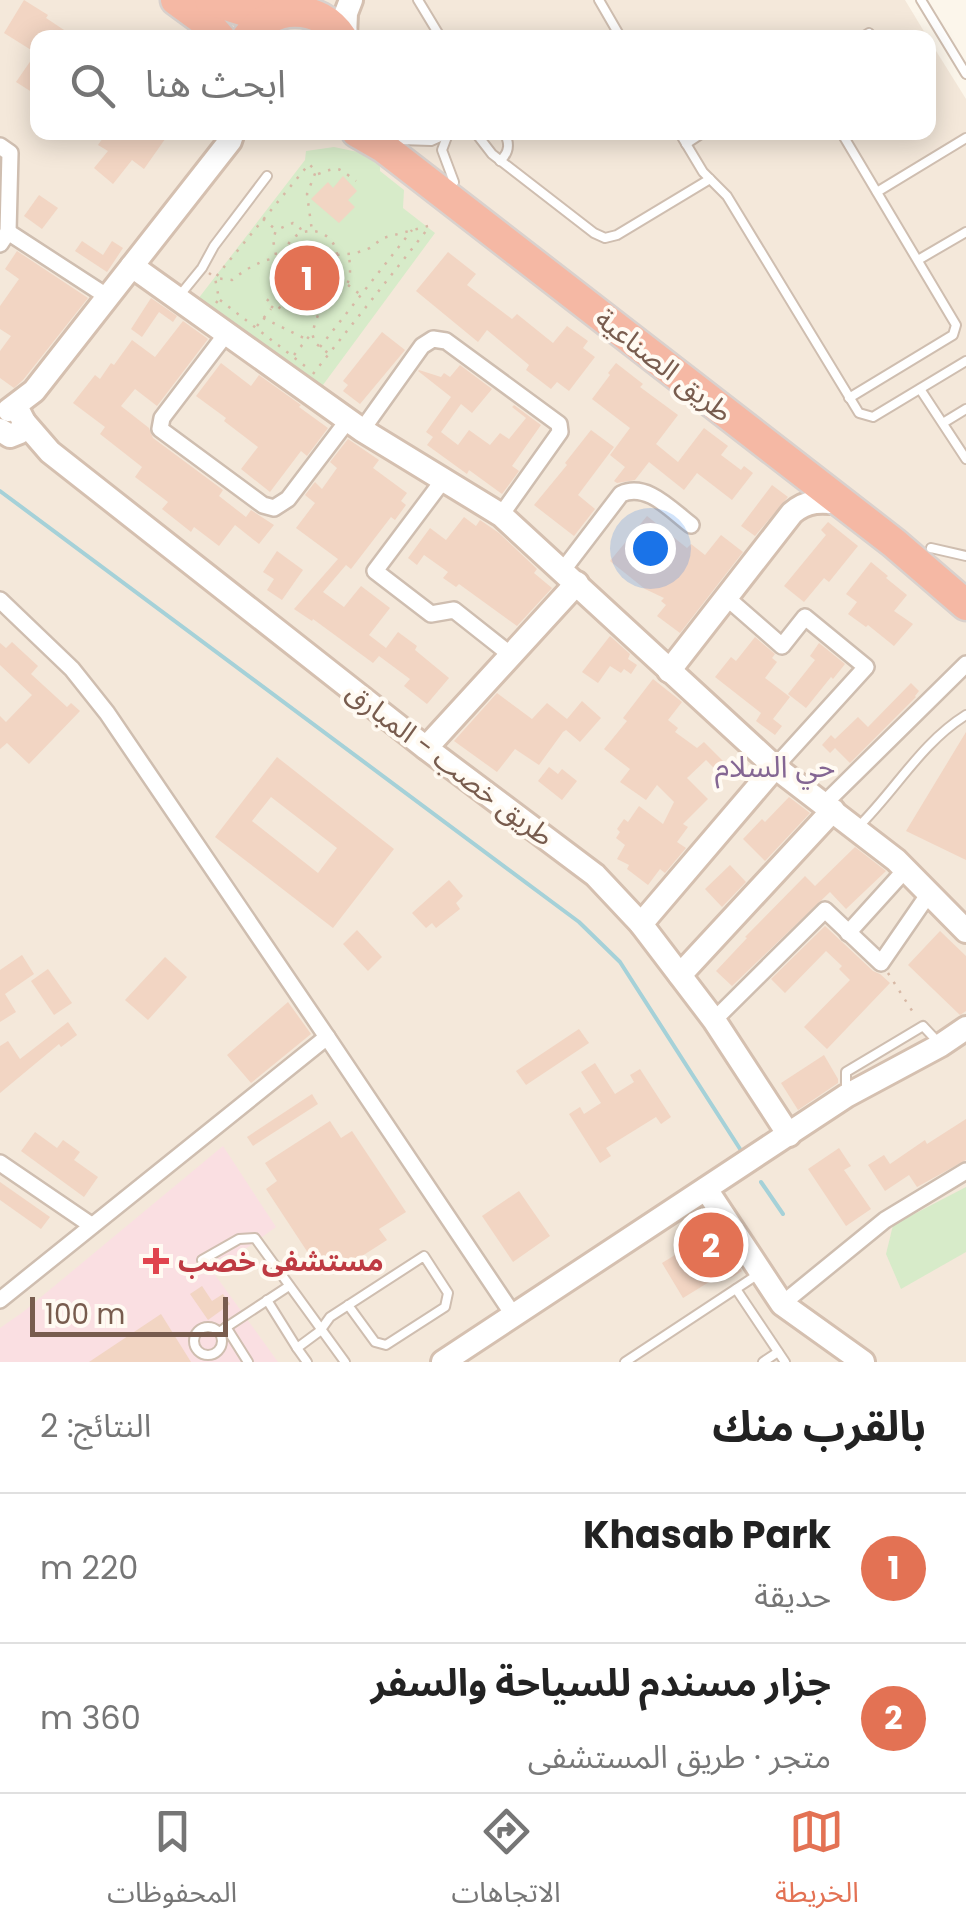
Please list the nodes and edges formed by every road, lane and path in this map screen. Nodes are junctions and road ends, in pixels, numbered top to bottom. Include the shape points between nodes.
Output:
1 (176, 0) edge
2 (210, 0) edge
3 (352, 0) edge
4 (418, 0) edge
5 (599, 0) edge
6 (921, 0) edge
7 (321, 7) edge
8 (278, 13) junction
9 (213, 30) edge
10 (255, 30) edge
11 (336, 30) edge
12 (344, 30) edge
13 (436, 30) edge
14 (616, 30) edge
15 (966, 74) edge
16 (966, 138) edge
17 (234, 140) edge
18 (371, 140) edge
19 (402, 140) edge
20 (447, 140) edge
21 (480, 140) edge
22 (507, 140) edge
23 (684, 140) edge
24 (692, 140) edge
25 (846, 140) edge
26 (686, 144) junction
27 (0, 146) edge
28 (500, 161) junction
29 (316, 175) junction
30 (266, 176) dead end
31 (710, 179) junction
32 (356, 181) dead end
33 (454, 182) junction
34 (877, 192) junction
35 (262, 219) junction
36 (276, 230) junction
37 (412, 230) junction
38 (312, 231) junction
39 (302, 232) junction
40 (966, 232) edge
41 (4, 238) edge
42 (348, 254) junction
43 (338, 255) junction
44 (276, 257) junction
45 (285, 257) junction
46 (918, 260) junction
47 (132, 266) junction
48 (304, 266) junction
49 (202, 268) junction
50 (215, 278) junction
51 (295, 278) junction
52 (318, 282) junction
53 (347, 284) junction
54 (319, 293) junction
55 (361, 295) junction
56 (108, 296) junction
57 (280, 296) junction
58 (177, 299) junction
59 (219, 299) junction
60 (272, 308) junction
61 (204, 318) junction
62 (263, 318) junction
63 (256, 328) junction
64 (312, 333) junction
65 (226, 334) junction
66 (306, 340) junction
67 (320, 347) junction
68 (329, 354) junction
69 (293, 356) junction
70 (966, 361) edge
71 (920, 388) junction
72 (849, 398) junction
73 (966, 408) edge
74 (9, 423) edge
75 (943, 423) junction
76 (355, 425) junction
77 (782, 456) junction
78 (966, 459) edge
79 (444, 478) junction
80 (843, 504) junction
81 (792, 513) junction
82 (501, 515) junction
83 (691, 525) dead end
84 (930, 548) junction
85 (966, 556) edge
86 (570, 577) junction
87 (966, 578) edge
88 (727, 598) junction
89 (0, 600) edge
90 (966, 605) edge
91 (511, 655) junction
92 (966, 664) edge
93 (669, 671) junction
94 (966, 714) edge
95 (426, 748) junction
96 (775, 767) junction
97 (828, 807) junction
98 (857, 828) junction
99 (906, 869) junction
100 (930, 892) junction
101 (642, 924) junction
102 (966, 930) edge
103 (848, 933) junction
104 (880, 963) junction
105 (680, 975) junction
106 (714, 1020) junction
107 (923, 1026) junction
108 (966, 1028) edge
109 (327, 1037) junction
110 (941, 1045) junction
111 (846, 1096) junction
112 (779, 1141) junction
113 (0, 1162) edge
114 (966, 1172) edge
115 (716, 1182) junction
116 (91, 1226) junction
117 (202, 1260) dead end
118 (761, 1272) junction
119 (289, 1286) junction
120 (736, 1289) junction
121 (0, 1300) edge
122 (266, 1300) junction
123 (348, 1304) junction
124 (782, 1304) junction
125 (514, 1316) junction
126 (320, 1331) junction
127 (297, 1348) junction
128 (778, 1352) junction
129 (853, 1359) edge
130 (248, 1362) edge
131 (307, 1362) edge
132 (345, 1362) edge
133 (443, 1362) edge
134 (626, 1362) edge
135 (763, 1362) edge
136 (784, 1362) edge

1 - 9 highway
2 - 8 highway
3 - 12 street
4 - 13 lane
5 - 14 lane
6 - 15 lane
7 - 8 highway
7 - 11 highway
8 - 10 highway
16 - 34 lane
17 - 47 street
18 - 77 highway, طريق الصناعية
19 - 33 highway, طريق الصناعية
20 - 33 lane via 442,150
21 - 28 lane
22 - 28 lane
23 - 26 lane
24 - 26 lane
25 - 34 lane
26 - 31 lane
27 - 41 street via 10,153
28 - 31 lane via 605,238
29 - 32 path via 336,168
29 - 35 path via 306,166
29 - 38 path via 307,194
30 - 49 lane
31 - 72 lane
33 - 84 highway, طريق الصناعية
34 - 46 lane
35 - 36 path
35 - 50 path
36 - 39 path via 293,223
36 - 44 path
37 - 42 path
37 - 55 path
37 - 68 path via 430,226
38 - 39 path
38 - 43 path via 330,238
39 - 45 path
40 - 46 lane
41 - 56 street
42 - 43 path
42 - 53 path
43 - 52 path via 333,272
44 - 45 path
44 - 50 path via 232,280
45 - 51 path
46 - 72 lane via 956,330
47 - 56 street
47 - 58 street
48 - 48 path via 301,252 316,246 322,260 314,268
48 - 51 path
49 - 50 path
49 - 58 lane
50 - 59 path
51 - 52 path
51 - 57 path
52 - 54 path
53 - 54 path
53 - 55 path
54 - 64 path
55 - 67 path
56 - 74 street
57 - 60 path via 285,300 277,311
57 - 60 path via 274,292 266,302
58 - 61 street
59 - 61 path
59 - 63 path
60 - 62 path
61 - 65 street
62 - 63 path
62 - 66 path
63 - 69 path
64 - 66 path
64 - 67 path
65 - 76 street
65 - 76 street via 160,429 263,506 288,500
66 - 69 path
67 - 68 path
68 - 69 path via 314,373
70 - 71 lane
71 - 72 lane via 872,417 859,413
71 - 75 lane
73 - 75 lane
74 - 95 street, طريق خصب - المبارق
75 - 78 lane
76 - 79 street
76 - 82 street via 422,346 433,338 446,341 559,424 560,432
77 - 80 highway, طريق الصناعية
77 - 81 street via 795,490
79 - 82 street
79 - 91 street via 375,570 431,614 454,610
80 - 81 street via 814,502
80 - 90 highway, طريق الصناعية
81 - 88 street
82 - 86 street
83 - 86 street via 642,490 621,494
84 - 85 lane
84 - 87 highway, طريق الصناعية
86 - 91 street
86 - 93 street
88 - 93 street
88 - 96 street via 782,646 805,617 866,667
89 - 109 street via 107,713
91 - 95 street
92 - 97 street
93 - 96 street
94 - 98 lane via 932,741
95 - 101 street, طريق خصب - المبارق via 594,875
96 - 97 street
96 - 101 street
97 - 98 street
97 - 105 street
98 - 99 street
99 - 100 street
99 - 103 street
100 - 102 street
100 - 104 street
101 - 105 street, طريق خصب - المبارق
103 - 104 street
103 - 106 street via 825,910
104 - 107 path
105 - 106 street, طريق خصب - المبارق
106 - 112 street, طريق خصب - المبارق
107 - 110 lane
107 - 111 lane via 846,1072
108 - 110 street
109 - 116 street
109 - 125 street
110 - 111 street
111 - 112 street
112 - 115 street
113 - 116 street
114 - 124 street via 885,1220
115 - 118 street
115 - 125 street
116 - 121 street
117 - 119 lane via 239,1238 255,1238
118 - 120 lane
118 - 124 street
119 - 122 lane
119 - 126 lane
120 - 128 lane
120 - 134 lane
122 - 127 lane
122 - 130 lane via 222,1329
123 - 123 lane via 424,1256 448,1293 444,1307 386,1345 374,1342
123 - 126 lane
124 - 129 street
125 - 133 street
126 - 127 lane
126 - 132 lane
127 - 131 lane
128 - 135 lane
128 - 136 lane

